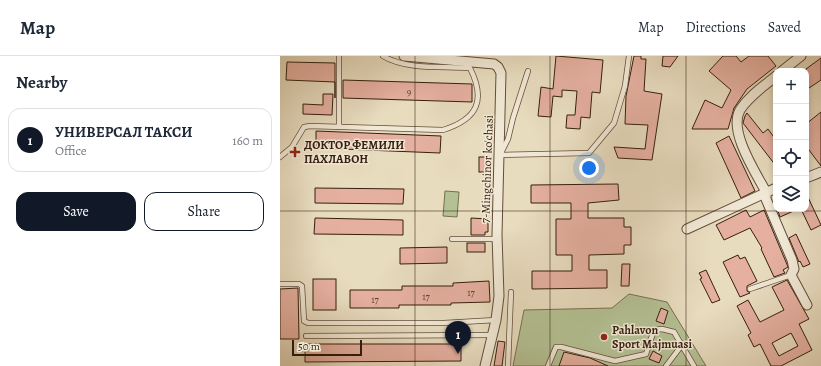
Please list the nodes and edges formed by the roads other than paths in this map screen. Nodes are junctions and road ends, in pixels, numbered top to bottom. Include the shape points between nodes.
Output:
1 (338, 56) edge
2 (383, 56) edge
3 (404, 56) edge
4 (629, 56) edge
5 (801, 56) edge
6 (786, 68) edge
7 (528, 71) dead end
8 (773, 79) edge
9 (339, 126) junction
10 (500, 155) junction
11 (280, 158) edge
12 (821, 172) edge
13 (809, 177) edge
14 (773, 189) edge
15 (766, 192) junction
16 (687, 229) dead end
17 (452, 239) dead end
18 (497, 240) junction
19 (791, 275) junction
20 (280, 284) edge
21 (750, 289) dead end
22 (511, 292) dead end
23 (807, 305) dead end
24 (496, 320) junction
25 (493, 335) junction
26 (306, 336) dead end
27 (682, 345) junction
28 (485, 366) edge
29 (508, 366) edge
30 (548, 366) edge
31 (666, 366) edge
32 (694, 366) edge

1 - 9 lane
2 - 9 lane via 392,62 405,65 470,68 477,84 479,100 474,111 458,125 443,130
3 - 10 street, 7-Mingchinor ko'chasi via 494,64 498,67 501,79
4 - 10 lane via 625,86 614,123 589,153
5 - 6 street
7 - 10 lane via 508,139
8 - 15 street via 749,99 740,111 737,122 742,144
9 - 11 lane via 304,127 292,147
10 - 18 street, 7-Mingchinor ko'chasi
12 - 13 street
14 - 15 street
15 - 16 street
15 - 19 street via 766,199 792,260 794,269
17 - 18 lane
18 - 24 street, 7-Mingchinor ko'chasi via 499,296
19 - 21 lane
19 - 23 street
20 - 24 lane via 302,286 304,322 308,323 451,323
22 - 29 lane
24 - 25 street, 7-Mingchinor ko'chasi
25 - 26 lane
25 - 28 street, 7-Mingchinor ko'chasi
27 - 30 lane via 674,332 654,330 646,354 615,361 556,347
27 - 31 lane
27 - 32 lane

